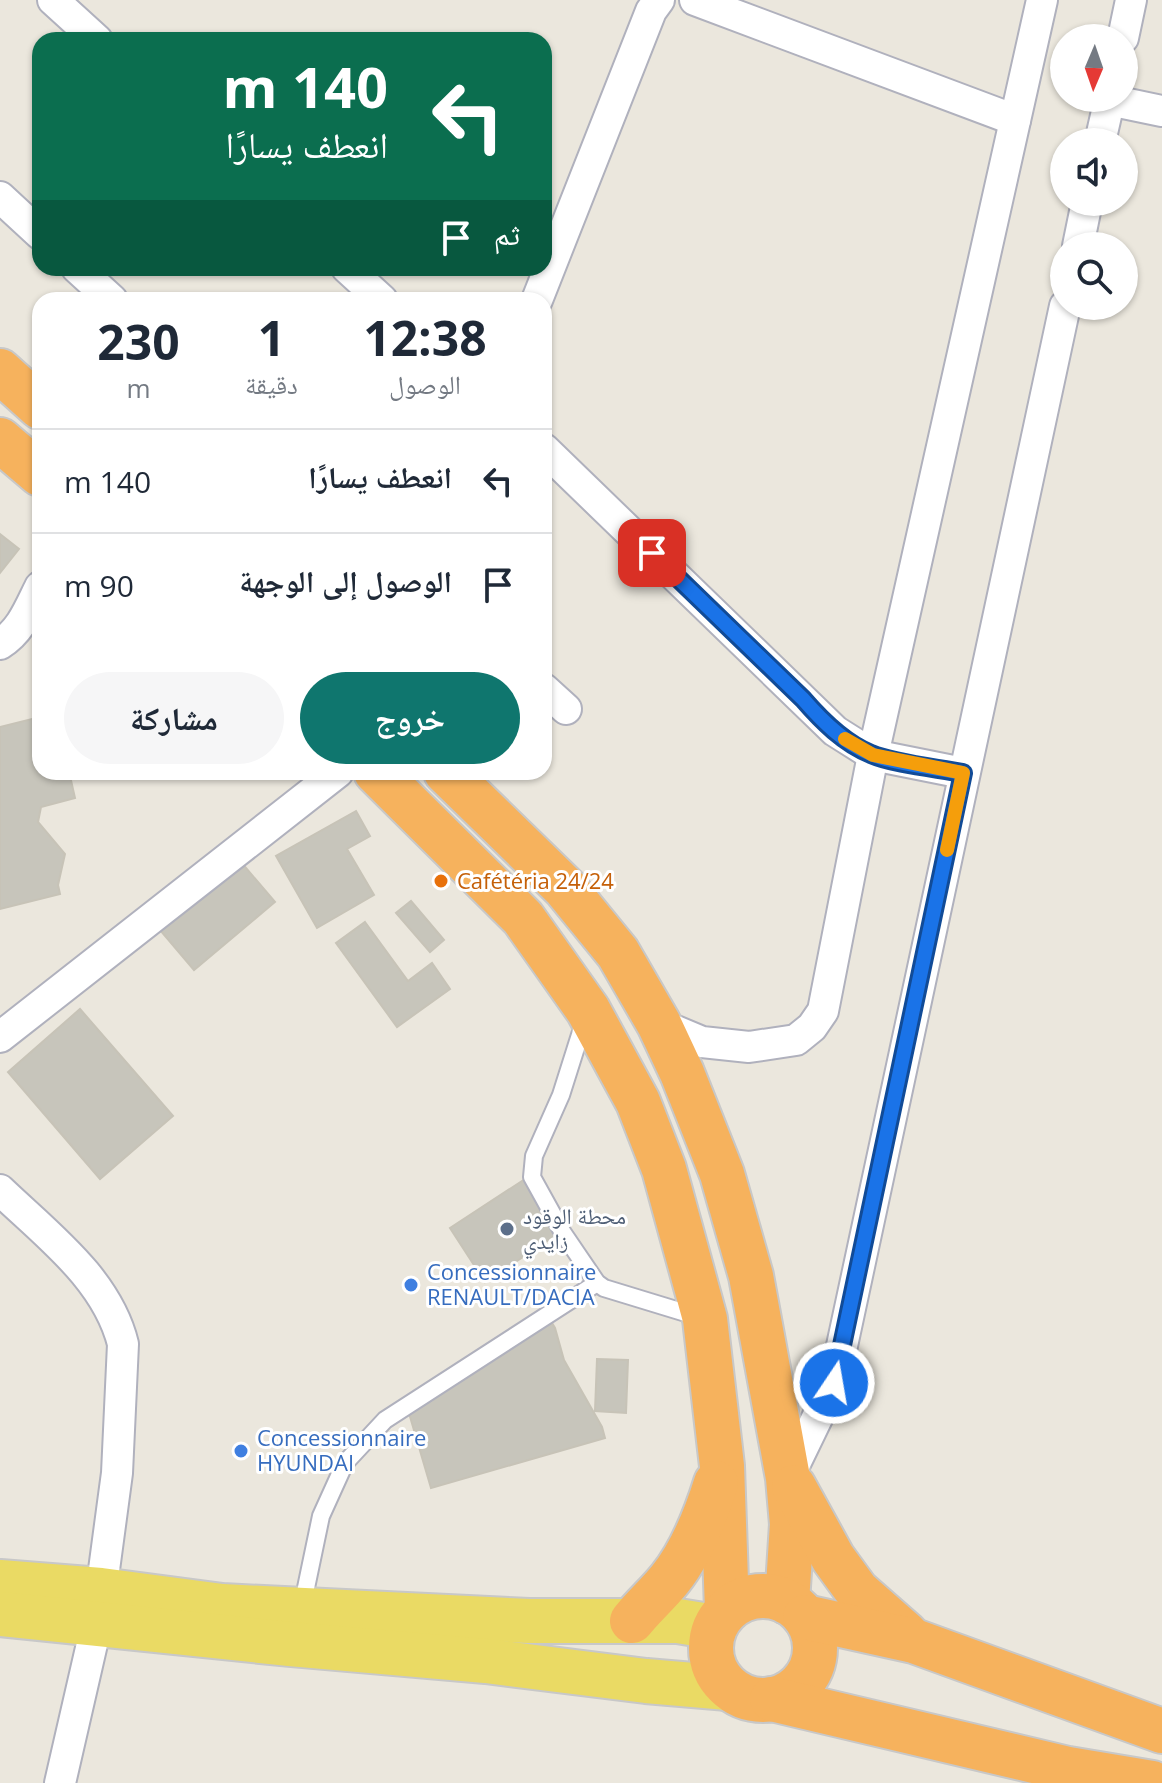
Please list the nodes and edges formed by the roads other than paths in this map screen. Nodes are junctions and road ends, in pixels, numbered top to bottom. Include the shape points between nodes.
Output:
1 (53, 0) edge
2 (659, 0) edge
3 (695, 0) edge
4 (1042, 0) edge
5 (1131, 0) edge
6 (1126, 24) edge
7 (88, 32) edge
8 (1138, 105) edge
9 (1162, 111) edge
10 (1015, 120) junction
11 (0, 197) edge
12 (32, 227) edge
13 (552, 262) edge
14 (86, 276) edge
15 (356, 276) edge
16 (103, 292) edge
17 (373, 292) edge
18 (1062, 320) edge
19 (0, 371) edge
20 (32, 400) edge
21 (0, 440) edge
22 (552, 457) edge
23 (32, 467) edge
24 (32, 604) edge
25 (0, 644) edge
26 (873, 755) junction
27 (963, 773) junction
28 (328, 780) edge
29 (384, 780) edge
30 (454, 780) edge
31 (588, 1010) junction
32 (659, 1024) junction
33 (0, 1037) edge
34 (0, 1190) edge
35 (597, 1283) junction
36 (705, 1319) junction
37 (722, 1466) junction
38 (788, 1478) junction
39 (0, 1582) edge
40 (99, 1606) junction
41 (796, 1609) junction
42 (301, 1611) junction
43 (0, 1614) edge
44 (721, 1618) junction
45 (632, 1621) junction
46 (914, 1641) junction
47 (728, 1688) junction
48 (772, 1699) junction
49 (1162, 1731) edge
50 (60, 1783) edge
51 (1152, 1783) edge

1 - 7 street
2 - 13 street
3 - 10 street
4 - 10 street
5 - 6 street
8 - 9 street
10 - 26 street
11 - 12 street
14 - 16 street
15 - 17 street
18 - 27 street
19 - 20 highway
21 - 23 highway
22 - 26 street via 818,716
24 - 25 street via 14,634
26 - 27 street
26 - 32 street via 823,1011 812,1027 796,1040 749,1047 702,1042
27 - 38 street via 834,1383
28 - 33 street
29 - 31 highway via 523,918
30 - 32 highway via 565,888 618,953
31 - 35 lane via 532,1177
31 - 36 highway via 638,1102 664,1169
32 - 38 highway via 722,1174 739,1233
34 - 40 street via 103,1294 118,1325 123,1356 117,1473
35 - 36 lane
35 - 42 lane via 385,1420 345,1463 321,1516
36 - 37 highway
37 - 44 highway
37 - 45 highway via 682,1560
38 - 41 highway
38 - 46 highway via 857,1591
39 - 40 main road
40 - 42 main road
40 - 43 main road
40 - 47 main road via 260,1641
40 - 50 street
41 - 44 highway via 756,1596
41 - 46 highway
41 - 48 highway via 813,1632 812,1667 803,1682
42 - 45 main road
44 - 45 main road
44 - 47 highway via 711,1643 712,1659
46 - 49 highway
47 - 48 highway via 757,1700
48 - 51 highway via 1068,1769

